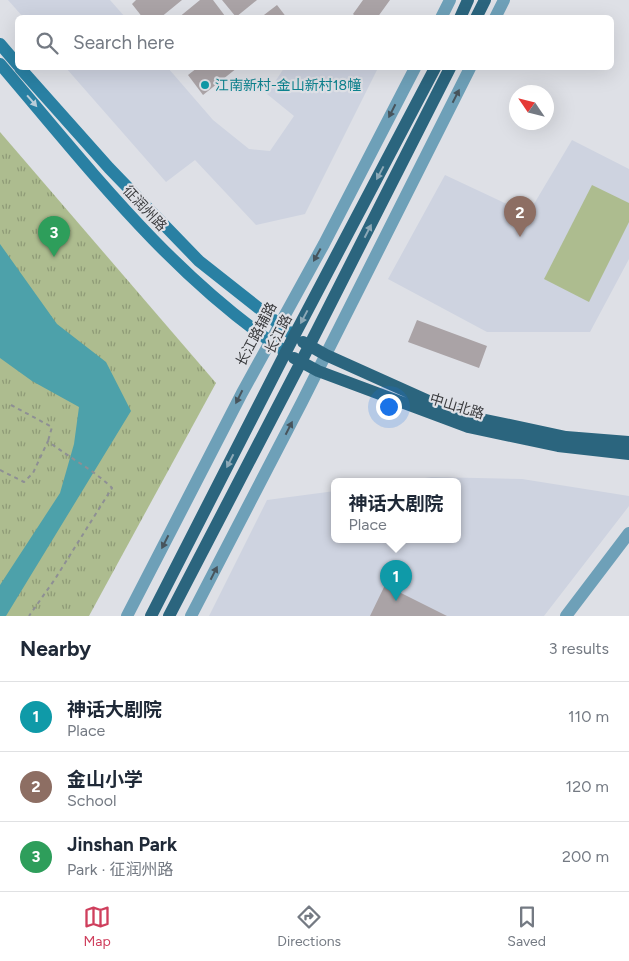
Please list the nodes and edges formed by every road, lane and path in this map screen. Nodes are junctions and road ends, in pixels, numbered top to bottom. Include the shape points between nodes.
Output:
1 (450, 0) edge
2 (468, 0) edge
3 (484, 0) edge
4 (504, 0) edge
5 (442, 15) edge
6 (461, 15) edge
7 (477, 15) edge
8 (496, 15) edge
9 (0, 44) edge
10 (15, 61) edge
11 (0, 64) edge
12 (23, 70) edge
13 (414, 70) edge
14 (434, 70) edge
15 (449, 70) edge
16 (469, 70) edge
17 (278, 324) junction
18 (294, 336) junction
19 (269, 341) junction
20 (309, 346) junction
21 (286, 352) junction
22 (326, 355) junction
23 (301, 362) junction
24 (318, 371) junction
25 (11, 405) dead end
26 (48, 441) junction
27 (629, 442) edge
28 (629, 454) edge
29 (0, 470) edge
30 (629, 532) edge
31 (29, 616) edge
32 (127, 616) edge
33 (151, 616) edge
34 (169, 616) edge
35 (191, 616) edge
36 (566, 616) edge

1 - 5 street
2 - 6 main road
3 - 7 main road
4 - 8 street
9 - 10 main road, 征润州路
11 -> 19 main road, 征润州路 via 132,216 188,275
12 - 17 main road, 征润州路 via 109,168 199,261
13 -> 17 street, 长江路辅路 via 324,244
14 -> 18 main road, 长江路
20 -> 15 main road
22 -> 16 street
17 - 18 main road, 征润州路
17 - 19 street, 长江路辅路
18 - 20 main road, 中山北路
18 - 21 main road, 长江路
19 - 21 main road, 征润州路
19 -> 32 street, 长江路辅路
20 - 22 main road, 中山北路
20 - 23 main road
21 - 23 main road, 中山北路
21 -> 33 main road, 长江路
22 - 24 street
22 - 27 main road, 中山北路 via 444,408 476,418 566,437
23 - 24 main road, 中山北路
23 - 34 main road
24 - 28 main road, 中山北路 via 468,427 558,446
35 -> 24 street
25 - 26 path via 52,427
26 - 29 path via 24,482
26 - 31 path via 100,476 112,488
30 - 36 street

